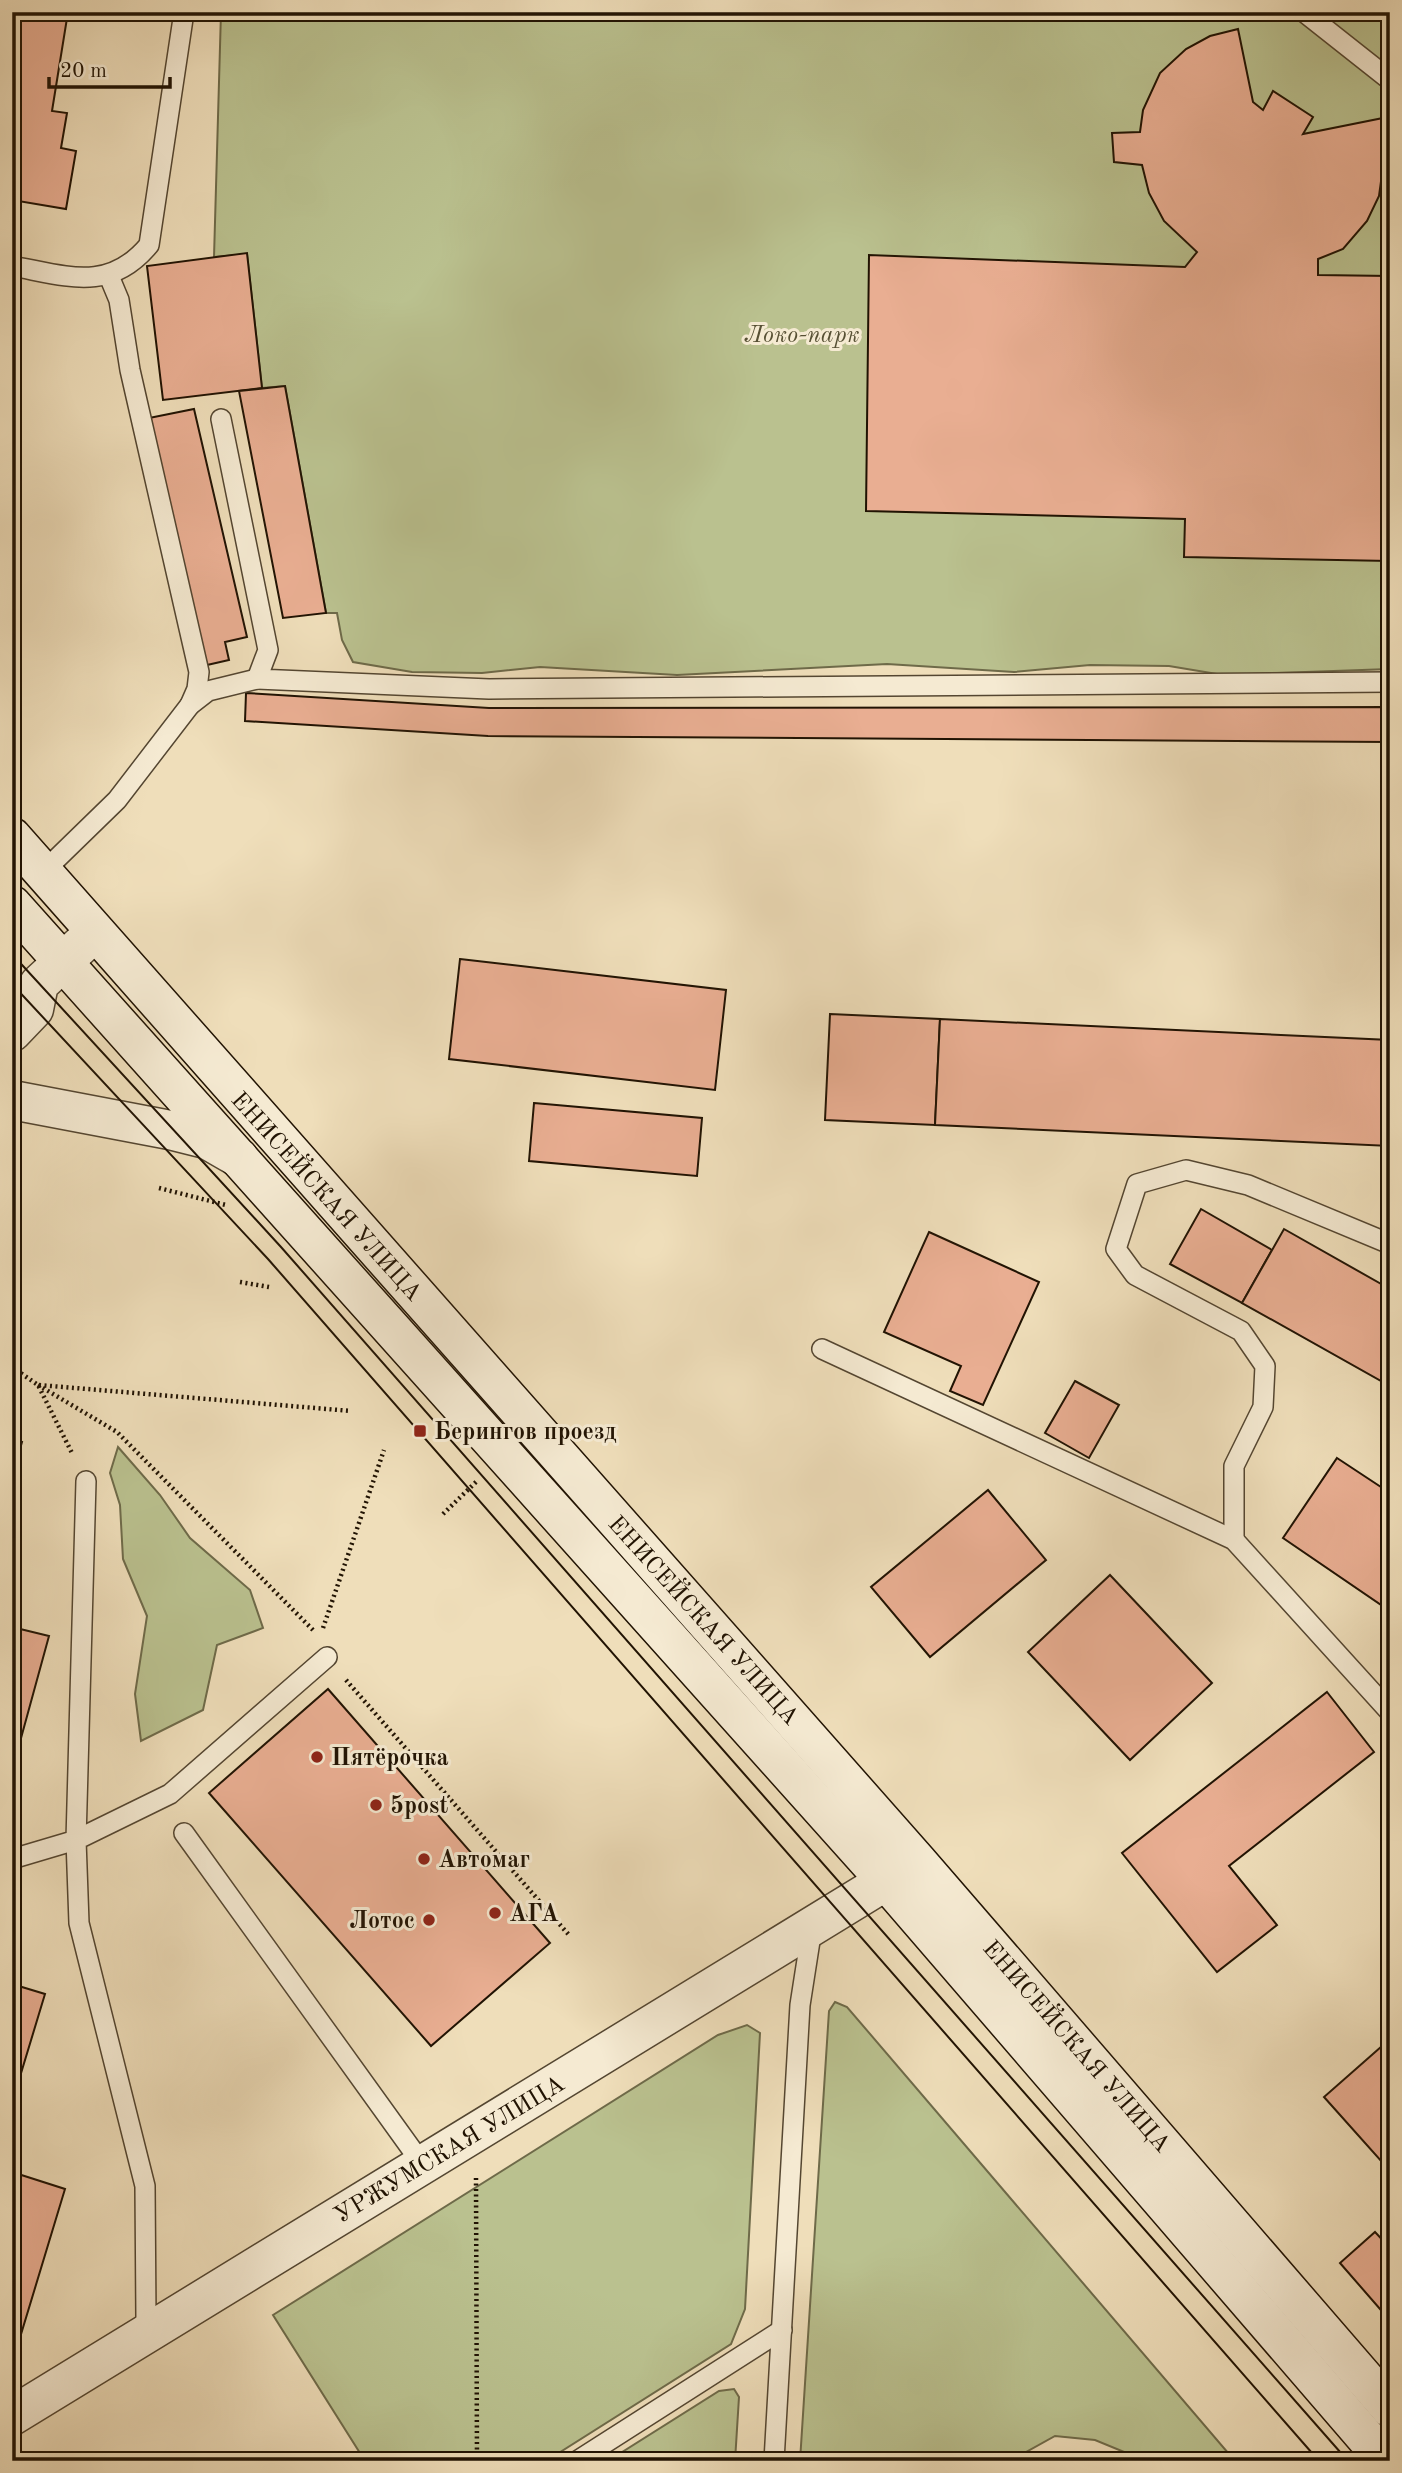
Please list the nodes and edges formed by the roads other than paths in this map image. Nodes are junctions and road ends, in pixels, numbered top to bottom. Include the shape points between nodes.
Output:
1 (184, 12) edge
2 (1304, 12) edge
3 (1390, 80) edge
4 (12, 266) edge
5 (108, 276) junction
6 (221, 419) dead end
7 (257, 679) junction
8 (1390, 682) edge
9 (190, 705) junction
10 (12, 837) edge
11 (42, 873) junction
12 (12, 905) edge
13 (94, 933) junction
14 (61, 962) junction
15 (12, 1032) edge
16 (12, 1100) edge
17 (242, 1159) junction
18 (1390, 1244) edge
19 (822, 1349) dead end
20 (86, 1481) road end
21 (1234, 1540) junction
22 (327, 1657) road end
23 (1390, 1712) edge
24 (184, 1833) dead end
25 (76, 1840) junction
26 (12, 1859) edge
27 (886, 1881) junction
28 (812, 1927) junction
29 (423, 2165) junction
30 (146, 2319) dead end
31 (782, 2330) junction
32 (1390, 2408) edge
33 (12, 2416) edge
34 (577, 2461) edge
35 (774, 2461) edge
36 (1386, 2461) edge

1 - 5 lane via 149,245 134,264
2 - 3 lane
4 - 5 lane via 80,278
5 - 9 lane via 119,300 130,370 199,672
6 - 7 lane via 268,650
7 - 8 lane via 489,689
7 - 9 lane via 208,691
9 - 11 lane via 117,800
10 - 11 main road, ЕНИСЕЙСКАЯ УЛИЦА
11 - 13 main road, ЕНИСЕЙСКАЯ УЛИЦА
12 - 14 main road, ЕНИСЕЙСКАЯ УЛИЦА
13 - 14 main road
13 - 32 main road, ЕНИСЕЙСКАЯ УЛИЦА via 918,1862
14 - 15 main road via 39,984 34,1009
14 - 17 main road, ЕНИСЕЙСКАЯ УЛИЦА
16 - 17 main road via 206,1139
17 - 27 main road, ЕНИСЕЙСКАЯ УЛИЦА
18 - 21 lane via 1248,1185 1186,1170 1137,1184 1116,1249 1135,1275 1241,1331 1265,1366 1263,1407 1234,1466
19 - 21 lane
20 - 25 lane
21 - 23 lane
22 - 25 lane via 170,1794
24 - 29 lane
25 - 26 lane
25 - 30 lane via 79,1923 145,2186
27 - 28 main road, УРЖУМСКАЯ УЛИЦА
27 - 36 main road, ЕНИСЕЙСКАЯ УЛИЦА
28 - 29 main road, УРЖУМСКАЯ УЛИЦА
28 - 31 lane via 800,2005
29 - 33 main road, УРЖУМСКАЯ УЛИЦА
31 - 34 lane
31 - 35 lane

